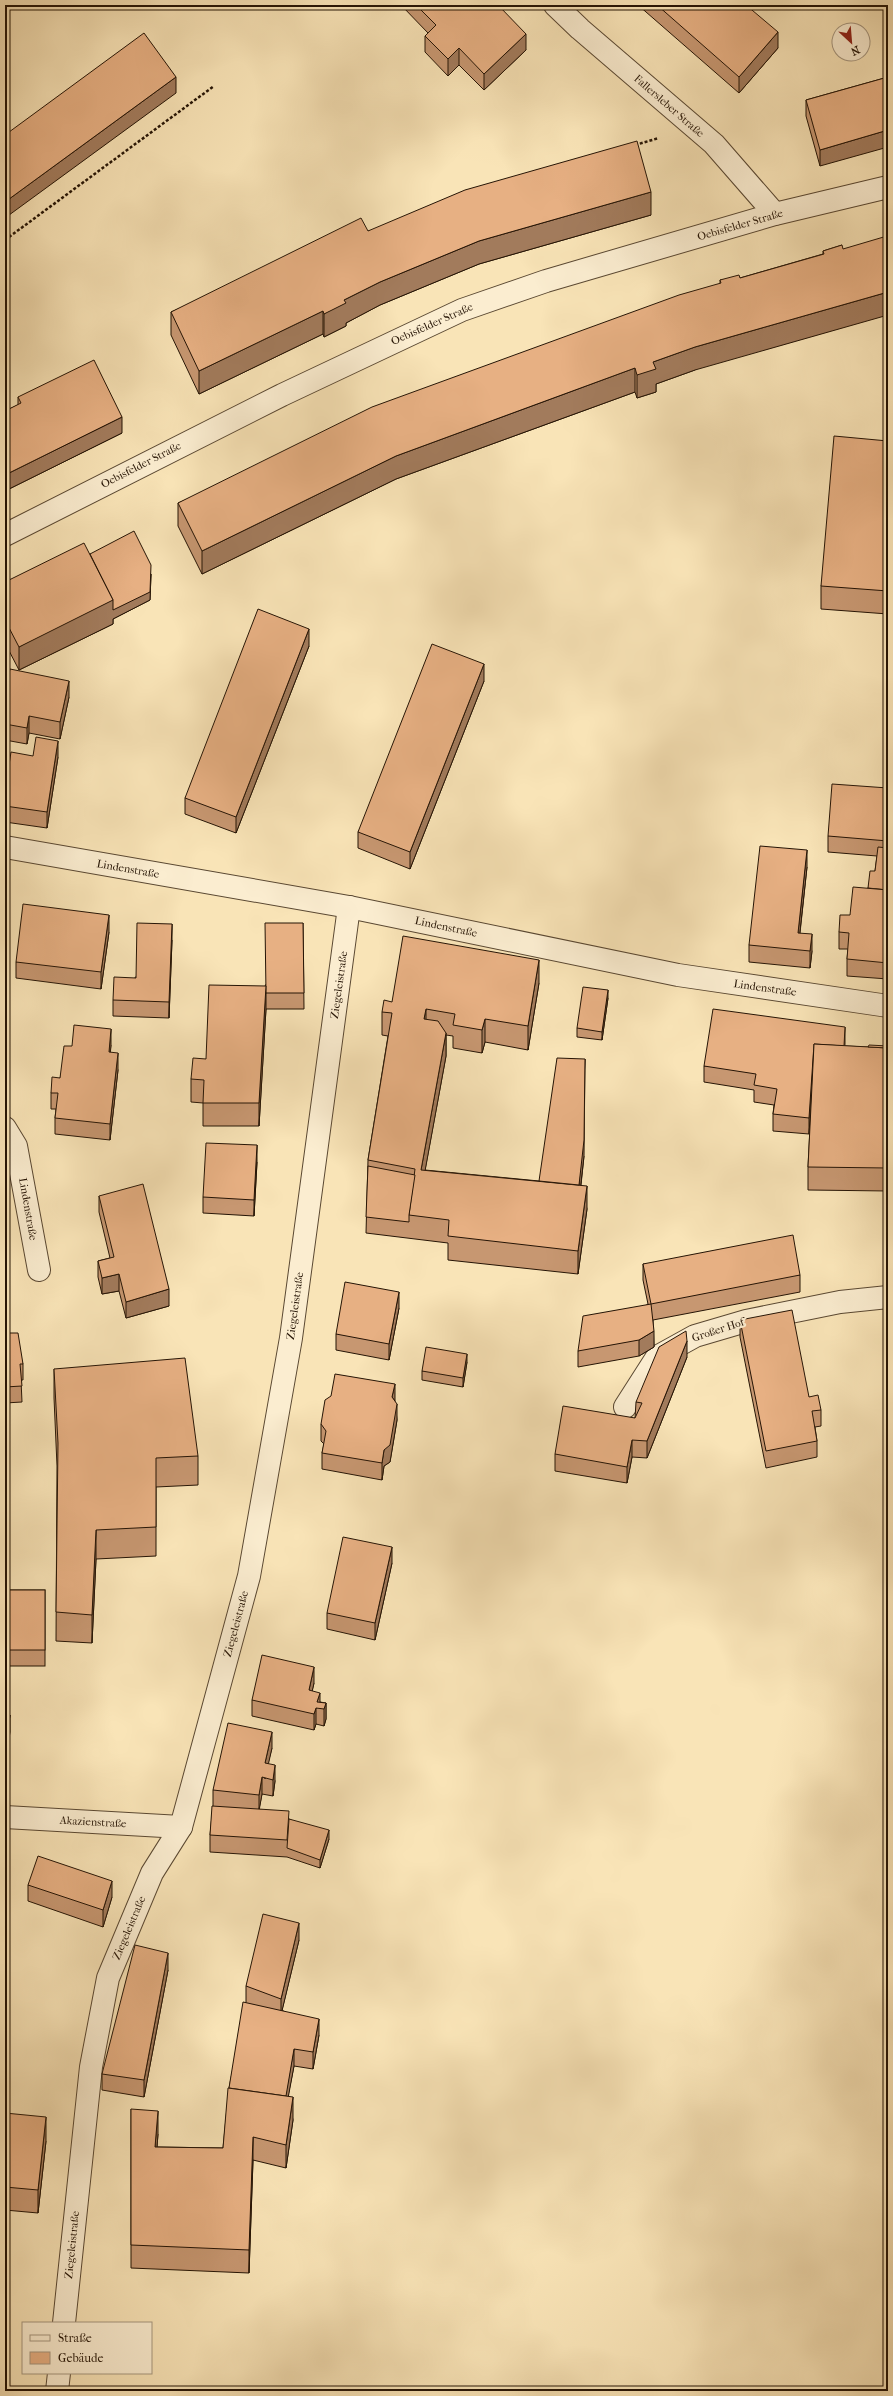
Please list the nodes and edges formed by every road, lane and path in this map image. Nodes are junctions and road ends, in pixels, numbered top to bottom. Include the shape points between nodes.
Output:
1 (555, 5) edge
2 (214, 86) dead end
3 (693, 128) junction
4 (632, 146) edge
5 (888, 187) edge
6 (775, 214) junction
7 (5, 240) edge
8 (5, 535) edge
9 (5, 847) edge
10 (349, 908) junction
11 (888, 1006) edge
12 (5, 1128) edge
13 (38, 1270) dead end
14 (888, 1297) edge
15 (626, 1407) dead end
16 (5, 1817) edge
17 (181, 1827) junction
18 (64, 2322) edge
19 (59, 2374) edge
20 (57, 2391) edge

1 - 3 street, Fallersleber Straße
2 - 7 path
3 - 4 path
3 - 6 street, Fallersleber Straße via 714,144
5 - 6 street, Oebisfelder Straße
6 - 8 street, Oebisfelder Straße via 546,281 434,321
9 - 10 street, Lindenstraße
10 - 11 street, Lindenstraße via 678,975
10 - 17 street, Ziegeleistraße via 291,1338 250,1569
12 - 13 street, Lindenstraße via 16,1146
14 - 15 street, Großer Hof via 824,1305 746,1321 695,1336 657,1357
16 - 17 street, Akazienstraße
17 - 18 street, Ziegeleistraße via 152,1873 108,1978 91,2067
19 - 20 street

